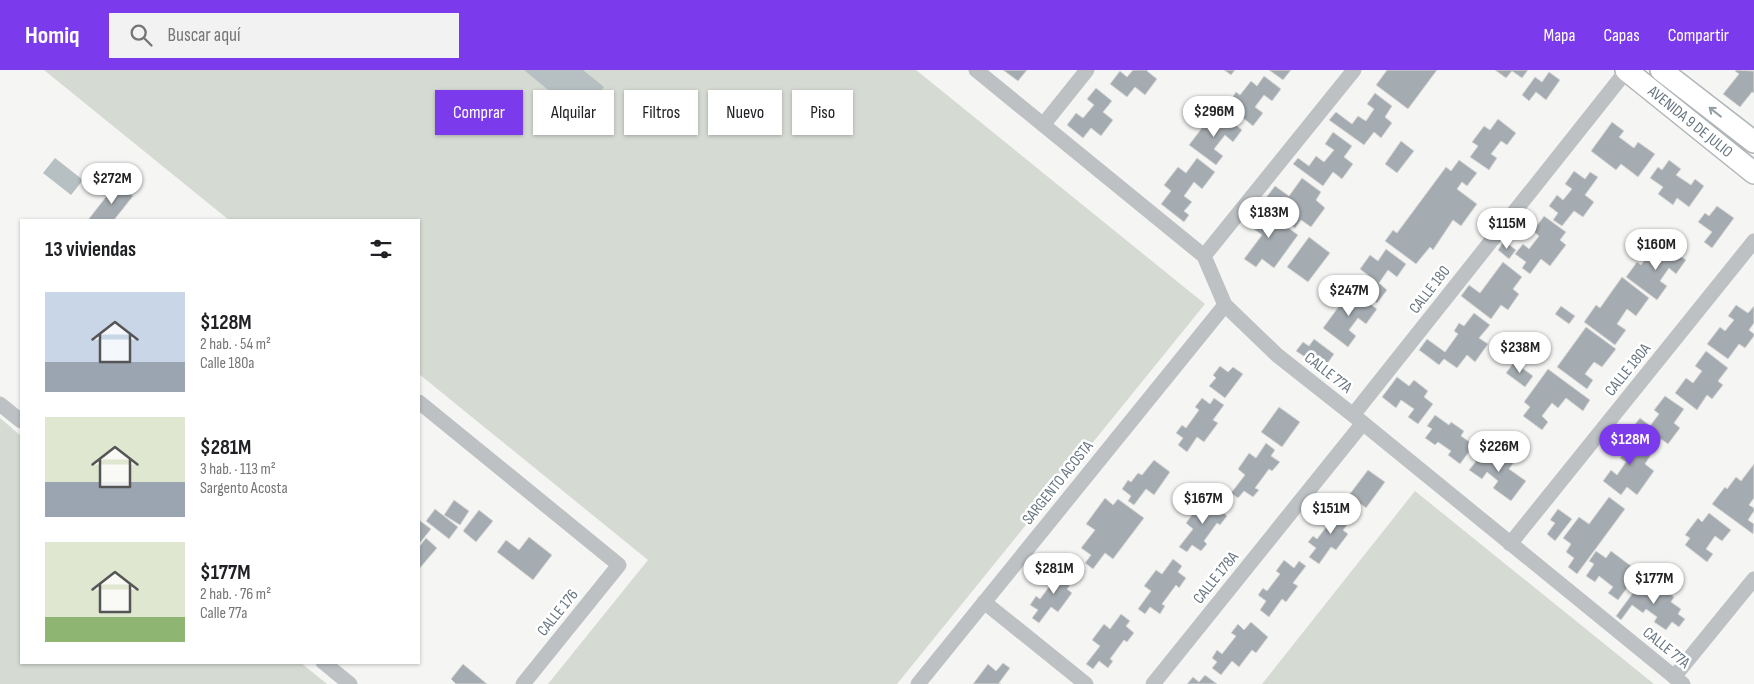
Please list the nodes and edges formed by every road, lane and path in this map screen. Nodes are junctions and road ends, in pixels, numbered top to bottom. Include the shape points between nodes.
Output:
1 (976, 70) edge
2 (1087, 70) edge
3 (1354, 70) edge
4 (1627, 70) edge
5 (1661, 70) edge
6 (1043, 125) junction
7 (1754, 142) edge
8 (1754, 173) edge
9 (1754, 240) edge
10 (1204, 256) junction
11 (1225, 304) junction
12 (420, 403) edge
13 (0, 404) edge
14 (1358, 419) junction
15 (20, 420) edge
16 (1510, 544) junction
17 (1754, 579) edge
18 (984, 602) junction
19 (325, 664) edge
20 (1678, 680) edge
21 (350, 684) edge
22 (523, 684) edge
23 (918, 684) edge
24 (1086, 684) edge
25 (1153, 684) edge

1 - 6 street, CALLE 77A
2 - 6 street
3 - 10 street
4 - 8 main road, AVENIDA 9 DE JULIO
4 - 14 street, CALLE 180
7 -> 5 main road, AVENIDA 9 DE JULIO
6 - 10 street, CALLE 77A
9 - 16 street, CALLE 180A
10 - 11 street, CALLE 77A
11 - 14 street, CALLE 77A via 1277,355
11 - 18 street, SARGENTO ACOSTA
12 - 22 street, CALLE 176 via 620,565
13 - 15 street
14 - 16 street, CALLE 77A
14 - 25 street, CALLE 178A
16 - 20 street, CALLE 77A
17 - 20 street
18 - 23 street, SARGENTO ACOSTA
18 - 24 street
19 - 21 street

